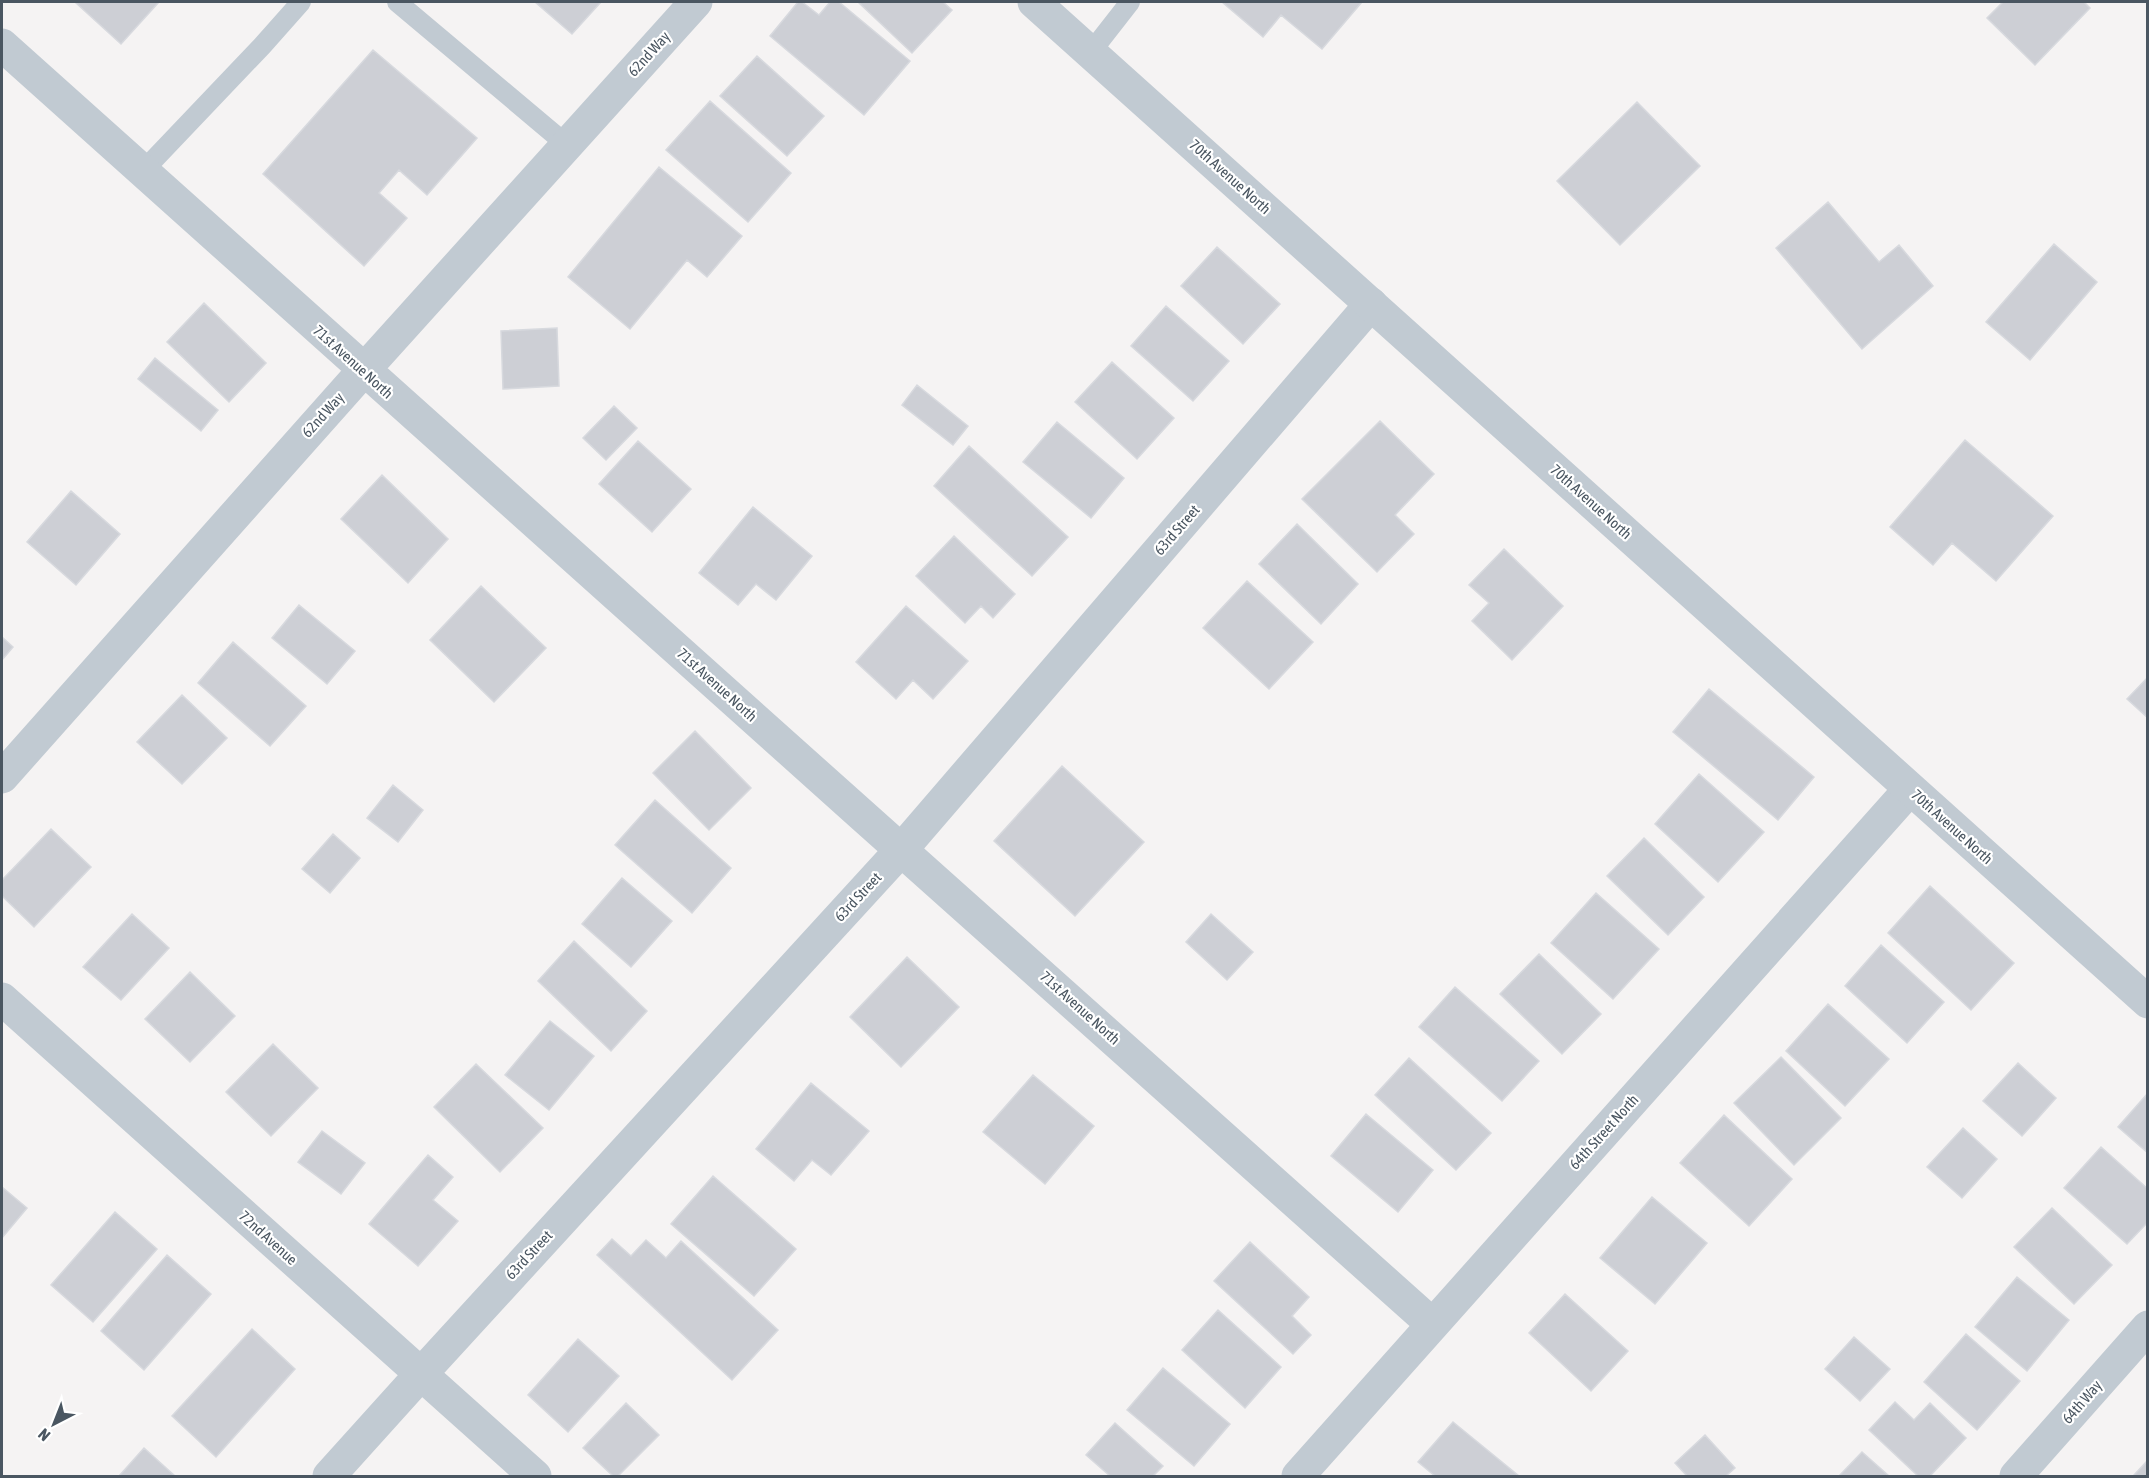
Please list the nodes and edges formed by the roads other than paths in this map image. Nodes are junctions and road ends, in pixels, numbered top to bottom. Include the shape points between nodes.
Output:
1 (301, 2) edge
2 (397, 2) edge
3 (696, 2) edge
4 (1034, 2) edge
5 (1130, 2) edge
6 (2, 45) edge
7 (1091, 52) junction
8 (567, 144) junction
9 (142, 172) junction
10 (1371, 304) junction
11 (363, 371) junction
12 (2, 777) edge
13 (1910, 789) junction
14 (902, 849) junction
15 (2, 999) edge
16 (2148, 1002) edge
17 (1432, 1324) junction
18 (2148, 1327) edge
19 (421, 1374) junction
20 (329, 1476) edge
21 (536, 1476) edge
22 (1298, 1476) edge
23 (2016, 1476) edge

1 - 9 lane
2 - 8 lane
3 - 8 street, 62nd Way
4 - 7 street, 70th Avenue North
5 - 7 lane
6 - 9 street, 71st Avenue North
7 - 10 street, 70th Avenue North
8 - 11 street, 62nd Way
9 - 11 street, 71st Avenue North
10 - 13 street, 70th Avenue North
10 - 14 street, 63rd Street
11 - 12 street, 62nd Way
11 - 14 street, 71st Avenue North
13 - 16 street, 70th Avenue North
13 - 17 street, 64th Street North
14 - 17 street, 71st Avenue North
14 - 19 street, 63rd Street
15 - 19 street, 72nd Avenue
17 - 22 street, 64th Street North
18 - 23 street, 64th Way
19 - 20 street, 63rd Street
19 - 21 street, 72nd Avenue

